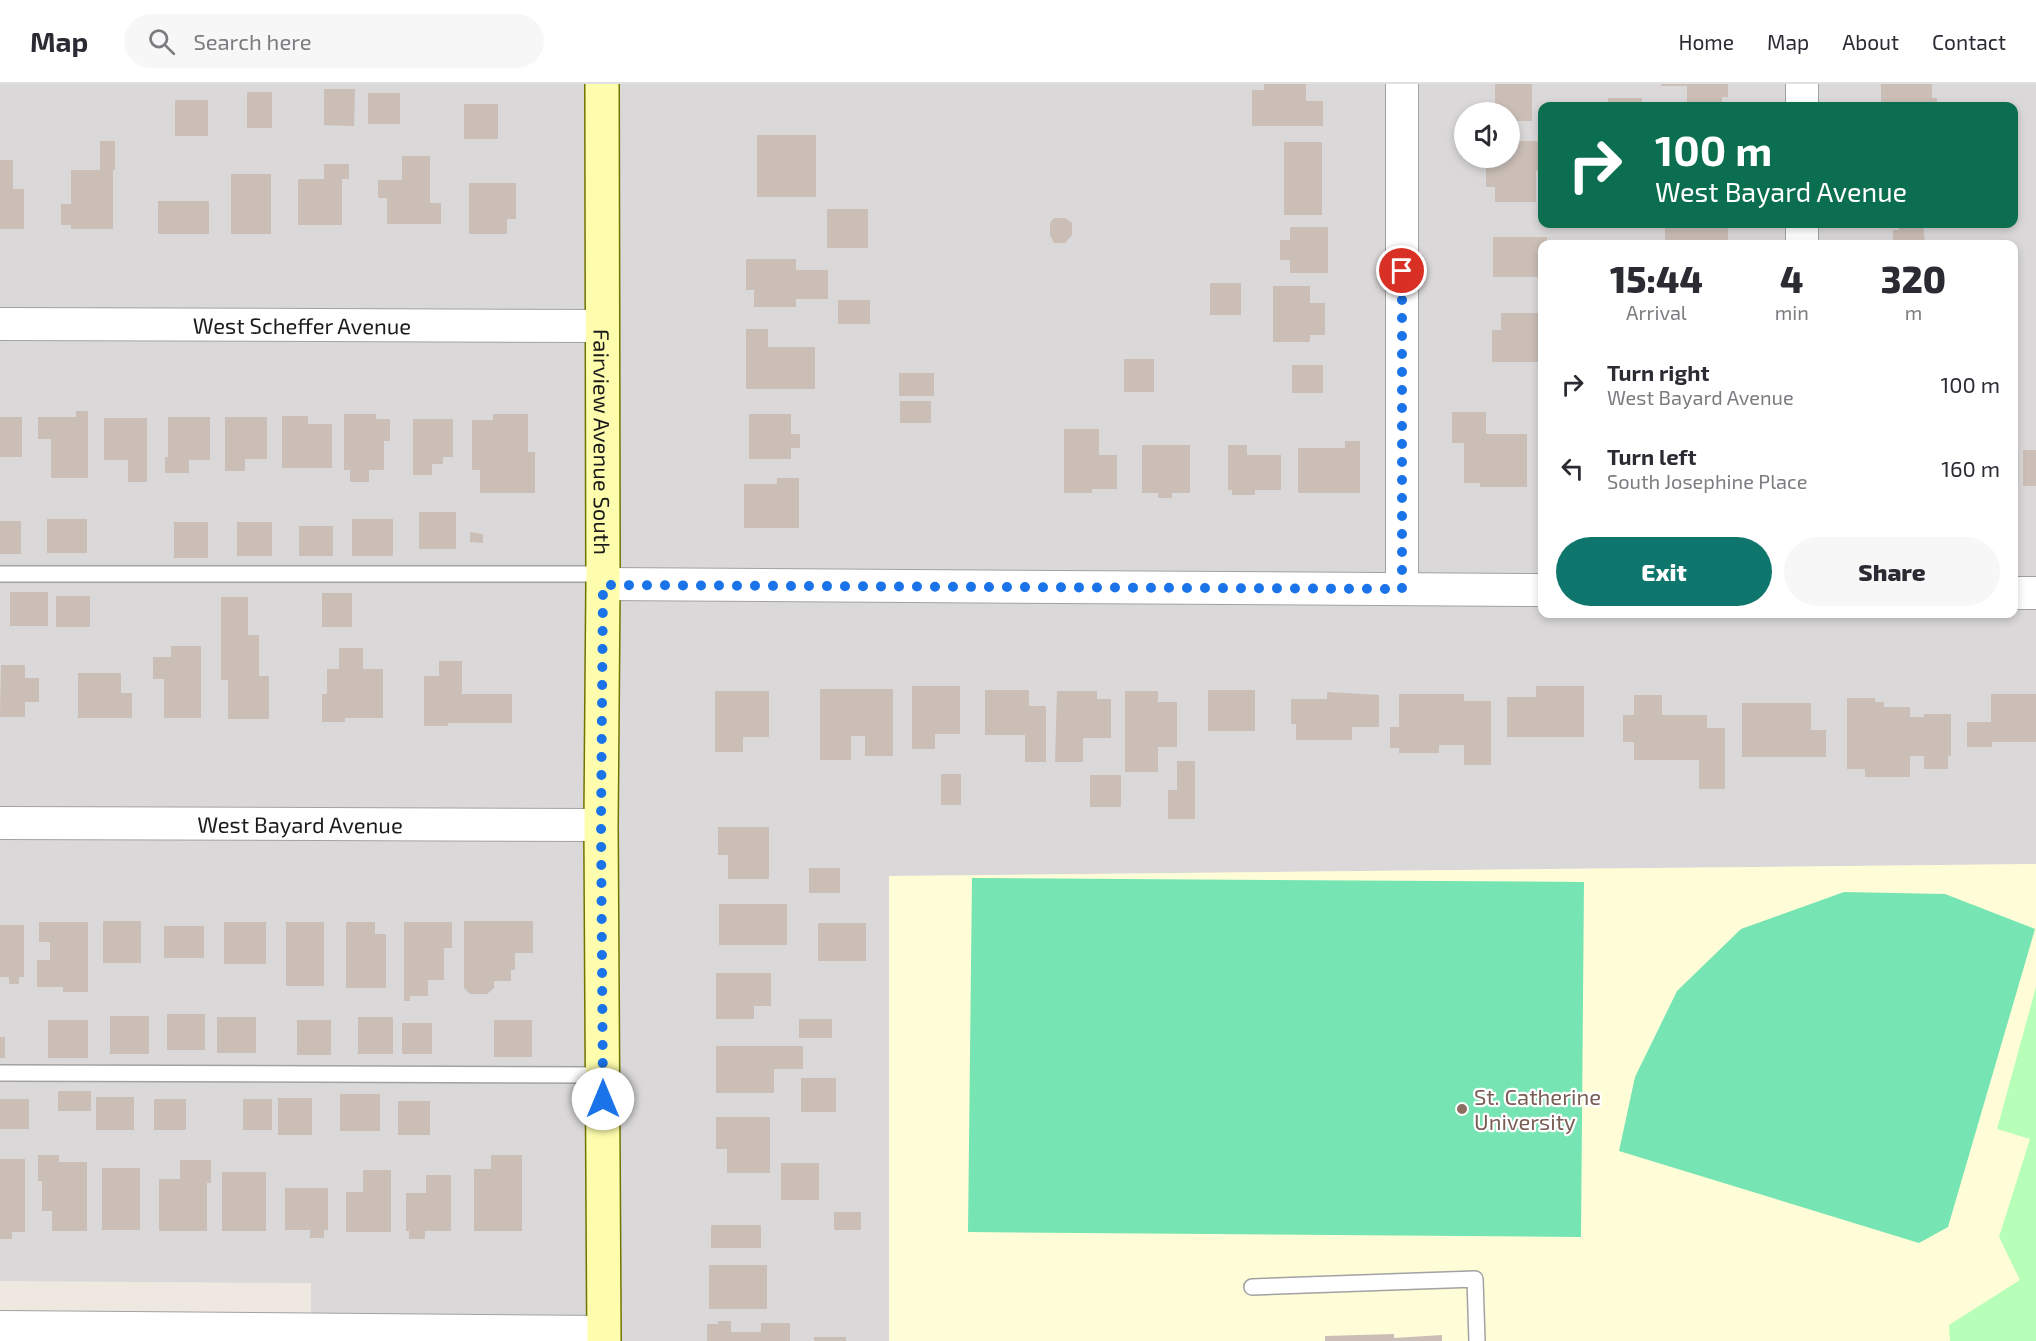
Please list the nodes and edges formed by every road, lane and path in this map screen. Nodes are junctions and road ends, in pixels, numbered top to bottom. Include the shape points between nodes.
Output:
1 (602, 84) edge
2 (1402, 84) edge
3 (1802, 84) edge
4 (1802, 102) edge
5 (0, 324) edge
6 (602, 326) junction
7 (0, 574) edge
8 (603, 579) junction
9 (1402, 589) junction
10 (1538, 590) edge
11 (2018, 593) edge
12 (2036, 593) edge
13 (0, 823) edge
14 (601, 825) junction
15 (0, 1073) edge
16 (602, 1075) junction
17 (1252, 1287) dead end
18 (0, 1327) edge
19 (331, 1335) edge
20 (604, 1336) edge
21 (1477, 1341) edge

1 - 6 street, Fairview Avenue South
2 - 9 street
3 - 4 street
5 - 6 street, West Scheffer Avenue
6 - 8 street, Fairview Avenue South
7 - 8 lane
8 - 9 street
8 - 14 street, Fairview Avenue South
9 - 10 street
11 - 12 street
13 - 14 street, West Bayard Avenue
14 - 16 street, Fairview Avenue South
15 - 16 lane
16 - 20 street, Fairview Avenue South
17 - 21 lane via 1474,1279
18 - 19 street
19 - 20 street

